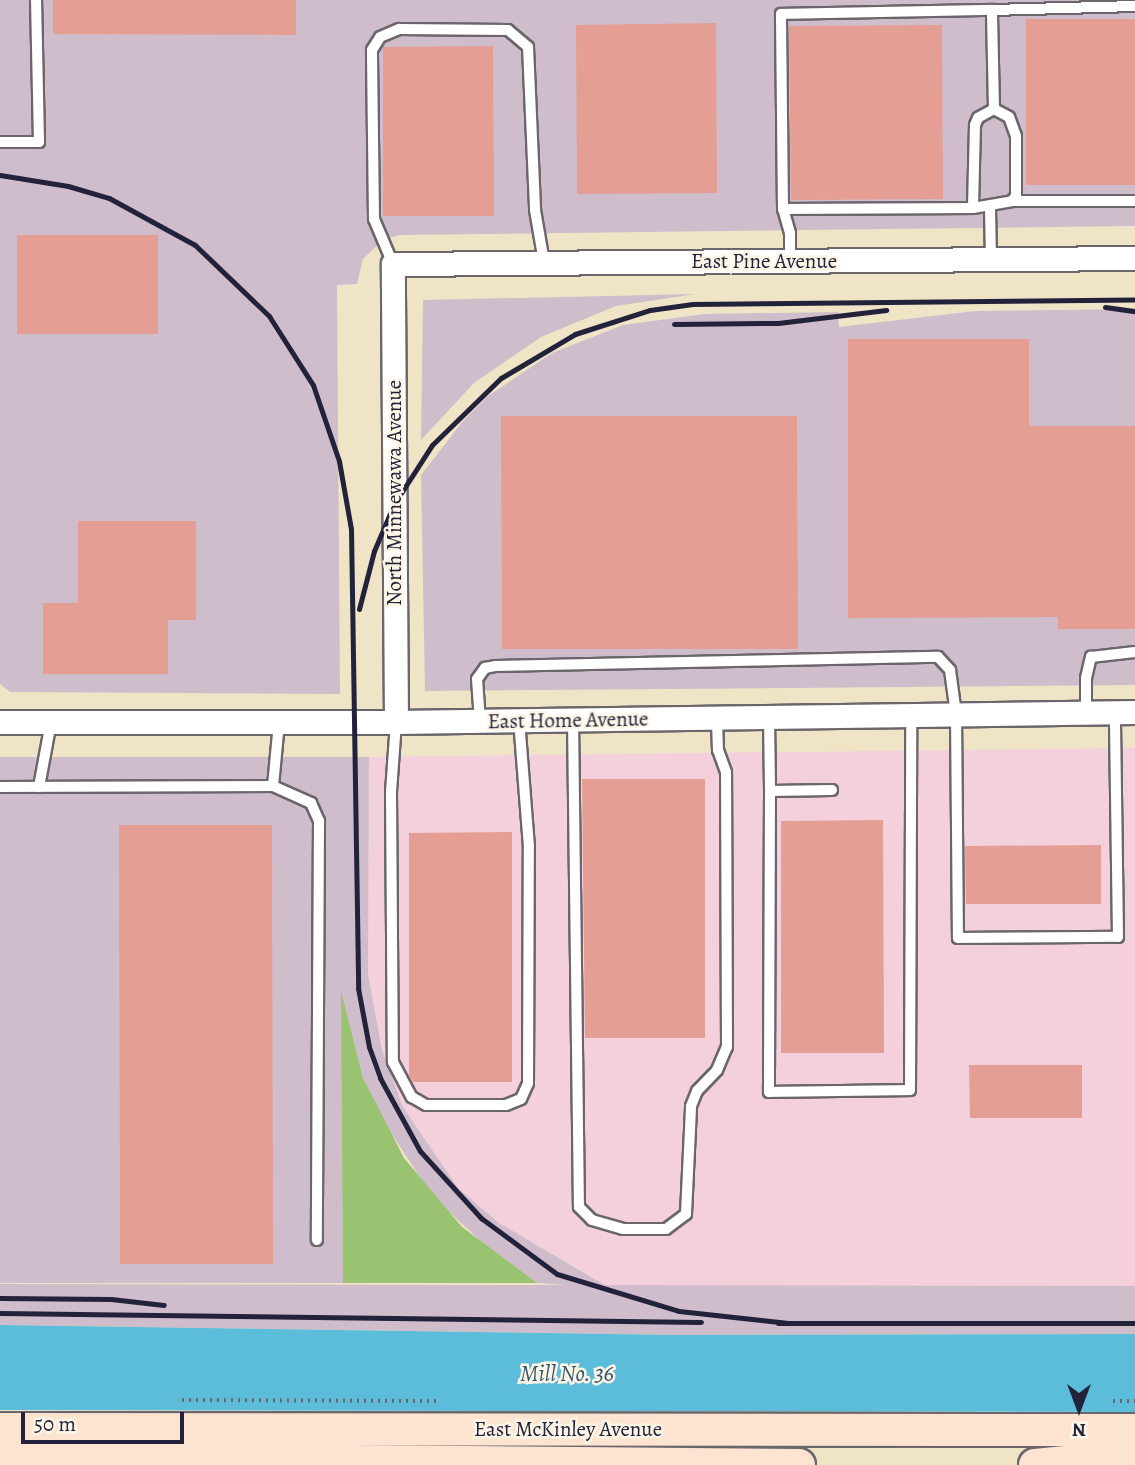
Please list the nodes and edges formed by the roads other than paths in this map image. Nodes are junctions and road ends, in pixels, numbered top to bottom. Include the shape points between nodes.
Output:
1 (36, 0) edge
2 (1135, 6) edge
3 (992, 10) junction
4 (993, 110) junction
5 (0, 142) edge
6 (1012, 201) junction
7 (1135, 201) edge
8 (973, 208) junction
9 (990, 208) junction
10 (783, 209) junction
11 (1135, 258) edge
12 (992, 259) junction
13 (790, 261) junction
14 (544, 262) junction
15 (393, 264) junction
16 (1135, 652) edge
17 (1086, 712) junction
18 (1125, 712) edge
19 (956, 714) junction
20 (911, 715) junction
21 (717, 717) junction
22 (769, 717) junction
23 (572, 719) junction
24 (519, 720) junction
25 (480, 721) junction
26 (0, 722) edge
27 (51, 722) junction
28 (279, 722) junction
29 (396, 722) junction
30 (273, 786) junction
31 (0, 787) edge
32 (39, 787) junction
33 (832, 790) dead end
34 (770, 791) junction
35 (317, 1240) dead end
36 (0, 1429) edge
37 (807, 1429) junction
38 (1135, 1430) edge
39 (1135, 1455) edge
40 (0, 1458) edge
41 (799, 1465) edge
42 (806, 1465) edge
43 (1035, 1465) edge

1 - 5 lane via 38,142
2 - 3 lane
3 - 4 lane
3 - 10 lane via 781,14
4 - 6 lane via 1009,117 1016,136 1016,196
4 - 8 lane via 975,125
6 - 7 lane
6 - 9 lane
8 - 9 lane
8 - 10 lane
9 - 12 lane
10 - 13 lane via 790,233
11 - 12 street, East Pine Avenue
12 - 13 street, East Pine Avenue
13 - 14 street, East Pine Avenue
14 - 15 street, East Pine Avenue
14 - 15 lane via 535,197 528,47 508,30 399,29 380,37 372,50 374,219
15 - 29 street, North Minnewawa Avenue
16 - 17 lane via 1091,657
17 - 18 street, East Home Avenue
17 - 19 street, East Home Avenue
18 - 19 lane via 1118,937 958,938
19 - 20 street, East Home Avenue
19 - 25 lane via 948,664 932,656 485,668 477,679
20 - 22 street, East Home Avenue
20 - 34 lane via 910,1090 769,1092
21 - 22 street, East Home Avenue
21 - 23 street, East Home Avenue
21 - 23 lane via 718,750 726,772 727,1047 691,1106 686,1214 666,1229 624,1229 592,1220 579,1207
22 - 34 lane
23 - 24 street, East Home Avenue
24 - 25 street, East Home Avenue
24 - 29 lane via 529,846 528,1083 521,1099 506,1105 426,1105 412,1097 393,1062 391,792
25 - 29 street, East Home Avenue
26 - 27 street, East Home Avenue
27 - 28 street, East Home Avenue
27 - 32 lane
28 - 29 street, East Home Avenue
28 - 30 lane
30 - 32 lane
30 - 35 lane via 311,803 319,821
31 - 32 lane
33 - 34 lane
36 - 37 main road, East McKinley Avenue
37 - 38 main road, East McKinley Avenue
37 - 42 main road
39 - 43 main road
40 - 41 main road, East McKinley Avenue

